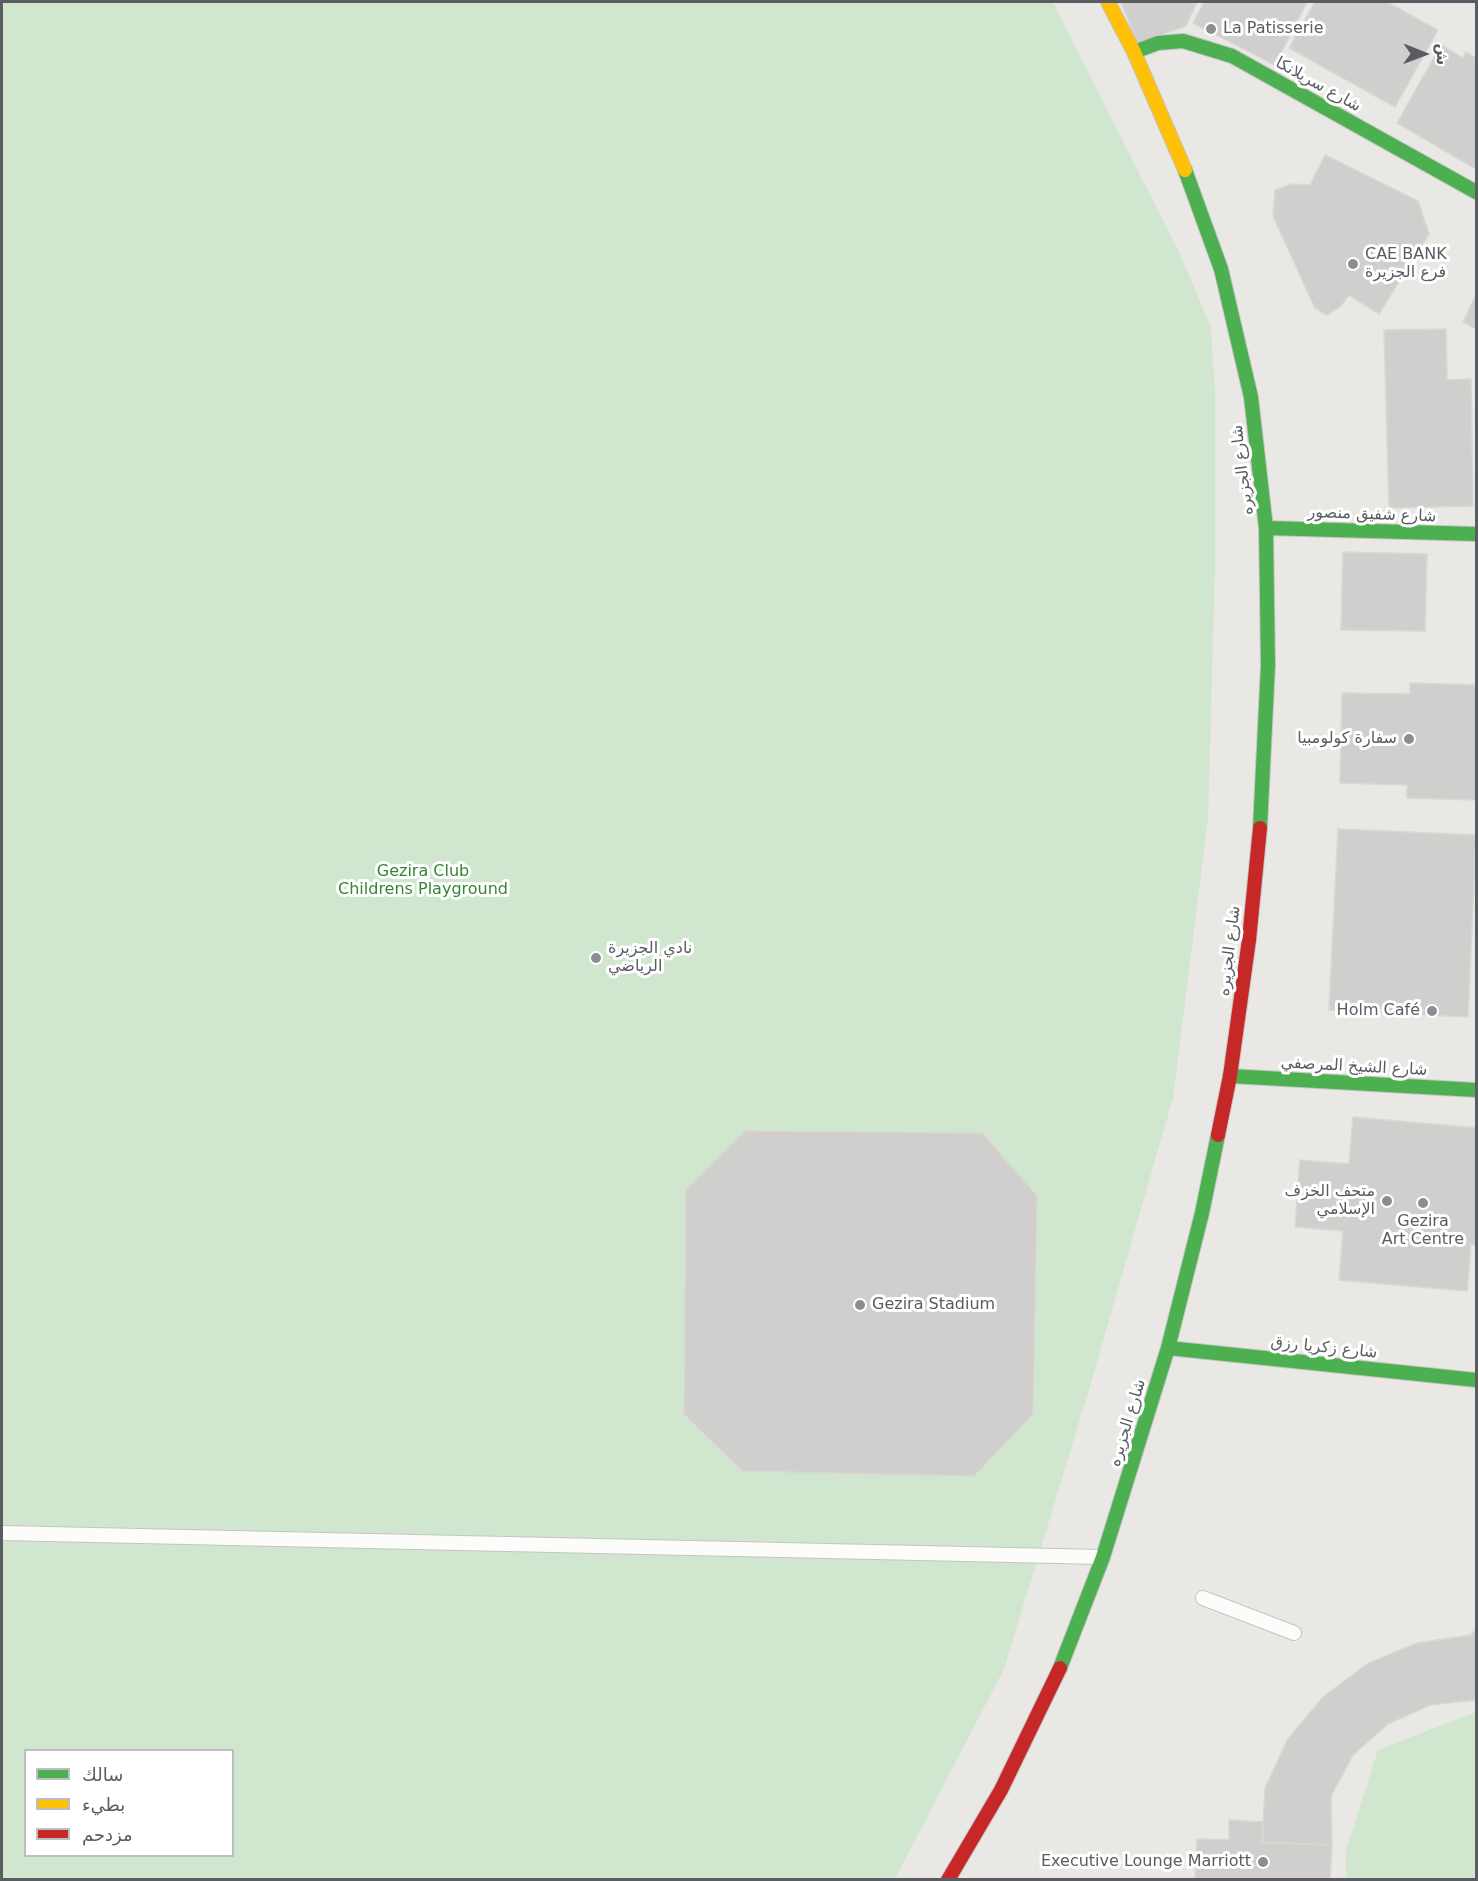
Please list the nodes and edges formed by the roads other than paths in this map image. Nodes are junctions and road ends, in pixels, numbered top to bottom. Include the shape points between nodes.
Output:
1 (1108, 2) edge
2 (1134, 52) junction
3 (1476, 192) edge
4 (1266, 528) junction
5 (1476, 534) edge
6 (1230, 1076) junction
7 (1476, 1090) edge
8 (1168, 1348) junction
9 (1476, 1380) edge
10 (2, 1533) edge
11 (1103, 1557) junction
12 (1203, 1599) dead end
13 (1294, 1633) dead end
14 (948, 1880) edge

1 - 2 street, شارع الجزيره
2 - 3 street, شارع سريلانكا via 1158,43 1183,41 1232,56
2 - 4 street, شارع الجزيره via 1176,145 1221,269 1251,397
4 - 5 street, شارع شفيق منصور
4 - 6 street, شارع الجزيره via 1268,665 1262,803 1249,940
6 - 7 street, شارع الشيخ المرصفي
6 - 8 street, شارع الجزيره via 1202,1213
8 - 9 street, شارع زكريا رزق
8 - 11 street, شارع الجزيره
10 - 11 lane
11 - 14 street, شارع الجزيره via 1055,1681 1001,1790
12 - 13 lane

